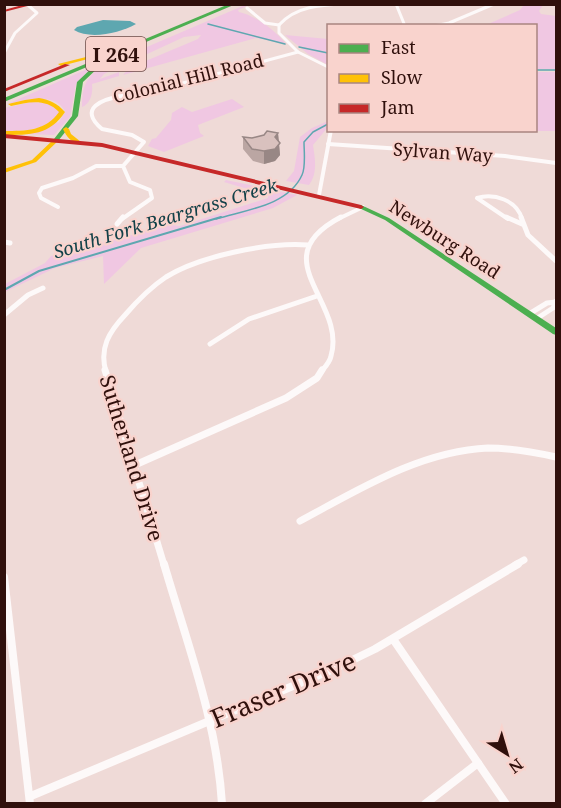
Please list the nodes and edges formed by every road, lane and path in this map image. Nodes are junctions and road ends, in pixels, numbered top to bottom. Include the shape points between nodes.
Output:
1 (217, 4) edge
2 (234, 4) edge
3 (345, 4) edge
4 (396, 4) edge
5 (494, 4) edge
6 (31, 5) edge
7 (247, 8) dead end
8 (4, 11) edge
9 (404, 24) edge
10 (442, 24) edge
11 (279, 25) junction
12 (147, 42) junction
13 (6, 46) edge
14 (298, 52) junction
15 (4, 53) edge
16 (86, 58) junction
17 (327, 66) edge
18 (4, 84) edge
19 (4, 91) edge
20 (4, 100) edge
21 (4, 107) edge
22 (66, 129) junction
23 (331, 132) edge
24 (4, 135) edge
25 (4, 141) edge
26 (79, 142) junction
27 (54, 143) junction
28 (328, 144) junction
29 (132, 154) junction
30 (556, 164) edge
31 (123, 166) junction
32 (4, 171) edge
33 (319, 195) junction
34 (58, 207) dead end
35 (363, 207) junction
36 (117, 224) dead end
37 (522, 224) junction
38 (308, 245) junction
39 (556, 261) edge
40 (43, 288) dead end
41 (317, 296) junction
42 (556, 302) edge
43 (4, 315) edge
44 (533, 317) junction
45 (556, 333) edge
46 (210, 344) dead end
47 (556, 457) edge
48 (135, 465) junction
49 (300, 521) dead end
50 (524, 560) dead end
51 (4, 577) edge
52 (393, 639) junction
53 (211, 721) junction
54 (478, 763) junction
55 (30, 800) edge
56 (222, 804) edge
57 (425, 804) edge
58 (506, 804) edge

1 - 16 main road, I 264
2 - 12 main road, I 264
3 - 11 street via 298,12
4 - 9 street
5 - 10 street
6 - 8 main road
6 - 13 street via 37,12
7 - 11 street via 265,23
11 - 14 street via 280,34
12 - 20 main road, I 264
12 - 22 main road via 86,75 78,86 76,113
13 - 15 street
14 - 17 street
14 - 29 street, Colonial Hill Road via 98,102 92,110 99,128 143,140
16 - 18 main road
16 - 19 main road, I 264
21 - 24 main road via 40,100 57,105 62,112 58,121 45,128
22 - 26 main road
22 - 27 main road
23 - 28 street
24 - 27 main road, Newburg Road
25 - 27 main road, Newburg Road
26 - 27 main road, Newburg Road
26 - 29 main road, Newburg Road
27 - 29 main road, Newburg Road
27 - 32 main road via 32,163
28 - 30 street, Sylvan Way via 505,156
28 - 33 street
29 - 31 street
29 - 33 main road, Newburg Road
31 - 34 street via 96,166 42,188 41,198
31 - 36 street via 130,182 152,195
33 - 35 main road, Newburg Road
35 - 38 street via 323,228
35 - 44 main road, Newburg Road
37 - 37 street via 514,205 484,195 477,198
37 - 39 street via 527,234
38 - 41 street via 305,267
38 - 48 street, Sutherland Drive via 270,244 175,273 155,285 111,332 104,348 104,366
40 - 43 street
41 - 46 street via 249,319
41 - 48 street via 330,321 333,342 327,363 311,383 286,399
42 - 44 street via 553,308
44 - 45 main road, Newburg Road
47 - 49 street via 501,448 449,453 407,466
48 - 53 street, Sutherland Drive
50 - 52 street, Fraser Drive
51 - 55 street
52 - 53 street, Fraser Drive
52 - 54 street
53 - 55 street, Fraser Drive
53 - 56 street, Sutherland Drive
54 - 57 street
54 - 58 street

